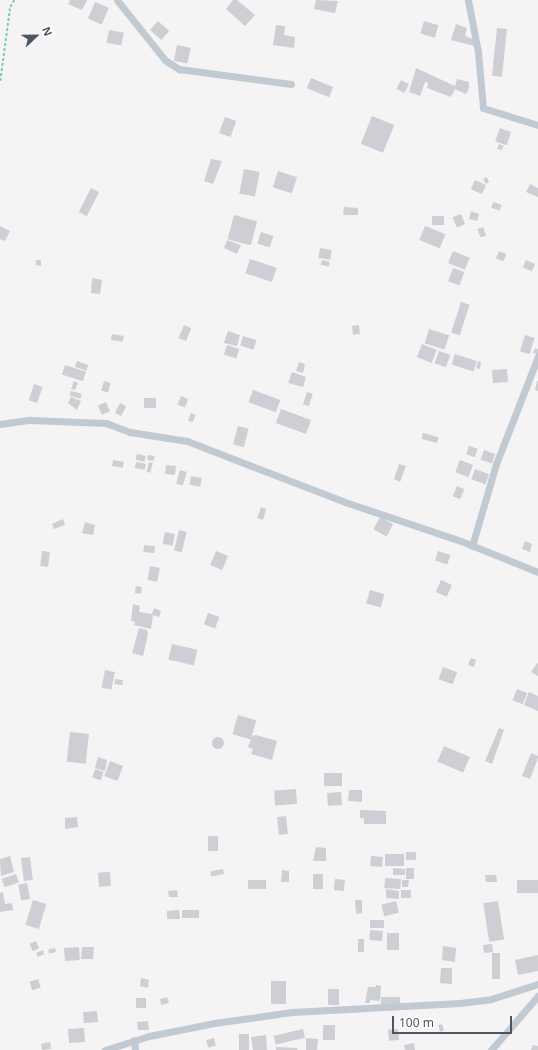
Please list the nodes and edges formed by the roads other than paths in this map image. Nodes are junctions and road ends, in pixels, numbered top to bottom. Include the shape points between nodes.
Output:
1 (117, 0) edge
2 (468, 0) edge
3 (291, 84) dead end
4 (538, 125) edge
5 (538, 356) edge
6 (0, 424) edge
7 (472, 546) junction
8 (538, 572) edge
9 (538, 984) edge
10 (538, 996) edge
11 (134, 1040) junction
12 (105, 1050) edge
13 (135, 1050) edge
14 (491, 1050) edge

1 - 3 street via 165,60 179,68
2 - 4 street via 478,52 483,108
5 - 7 street via 496,464
6 - 7 street via 30,420 106,423 130,432 187,441 345,502
7 - 8 street
9 - 11 street via 491,999 292,1012 214,1023
10 - 14 street
11 - 12 street
11 - 13 street

